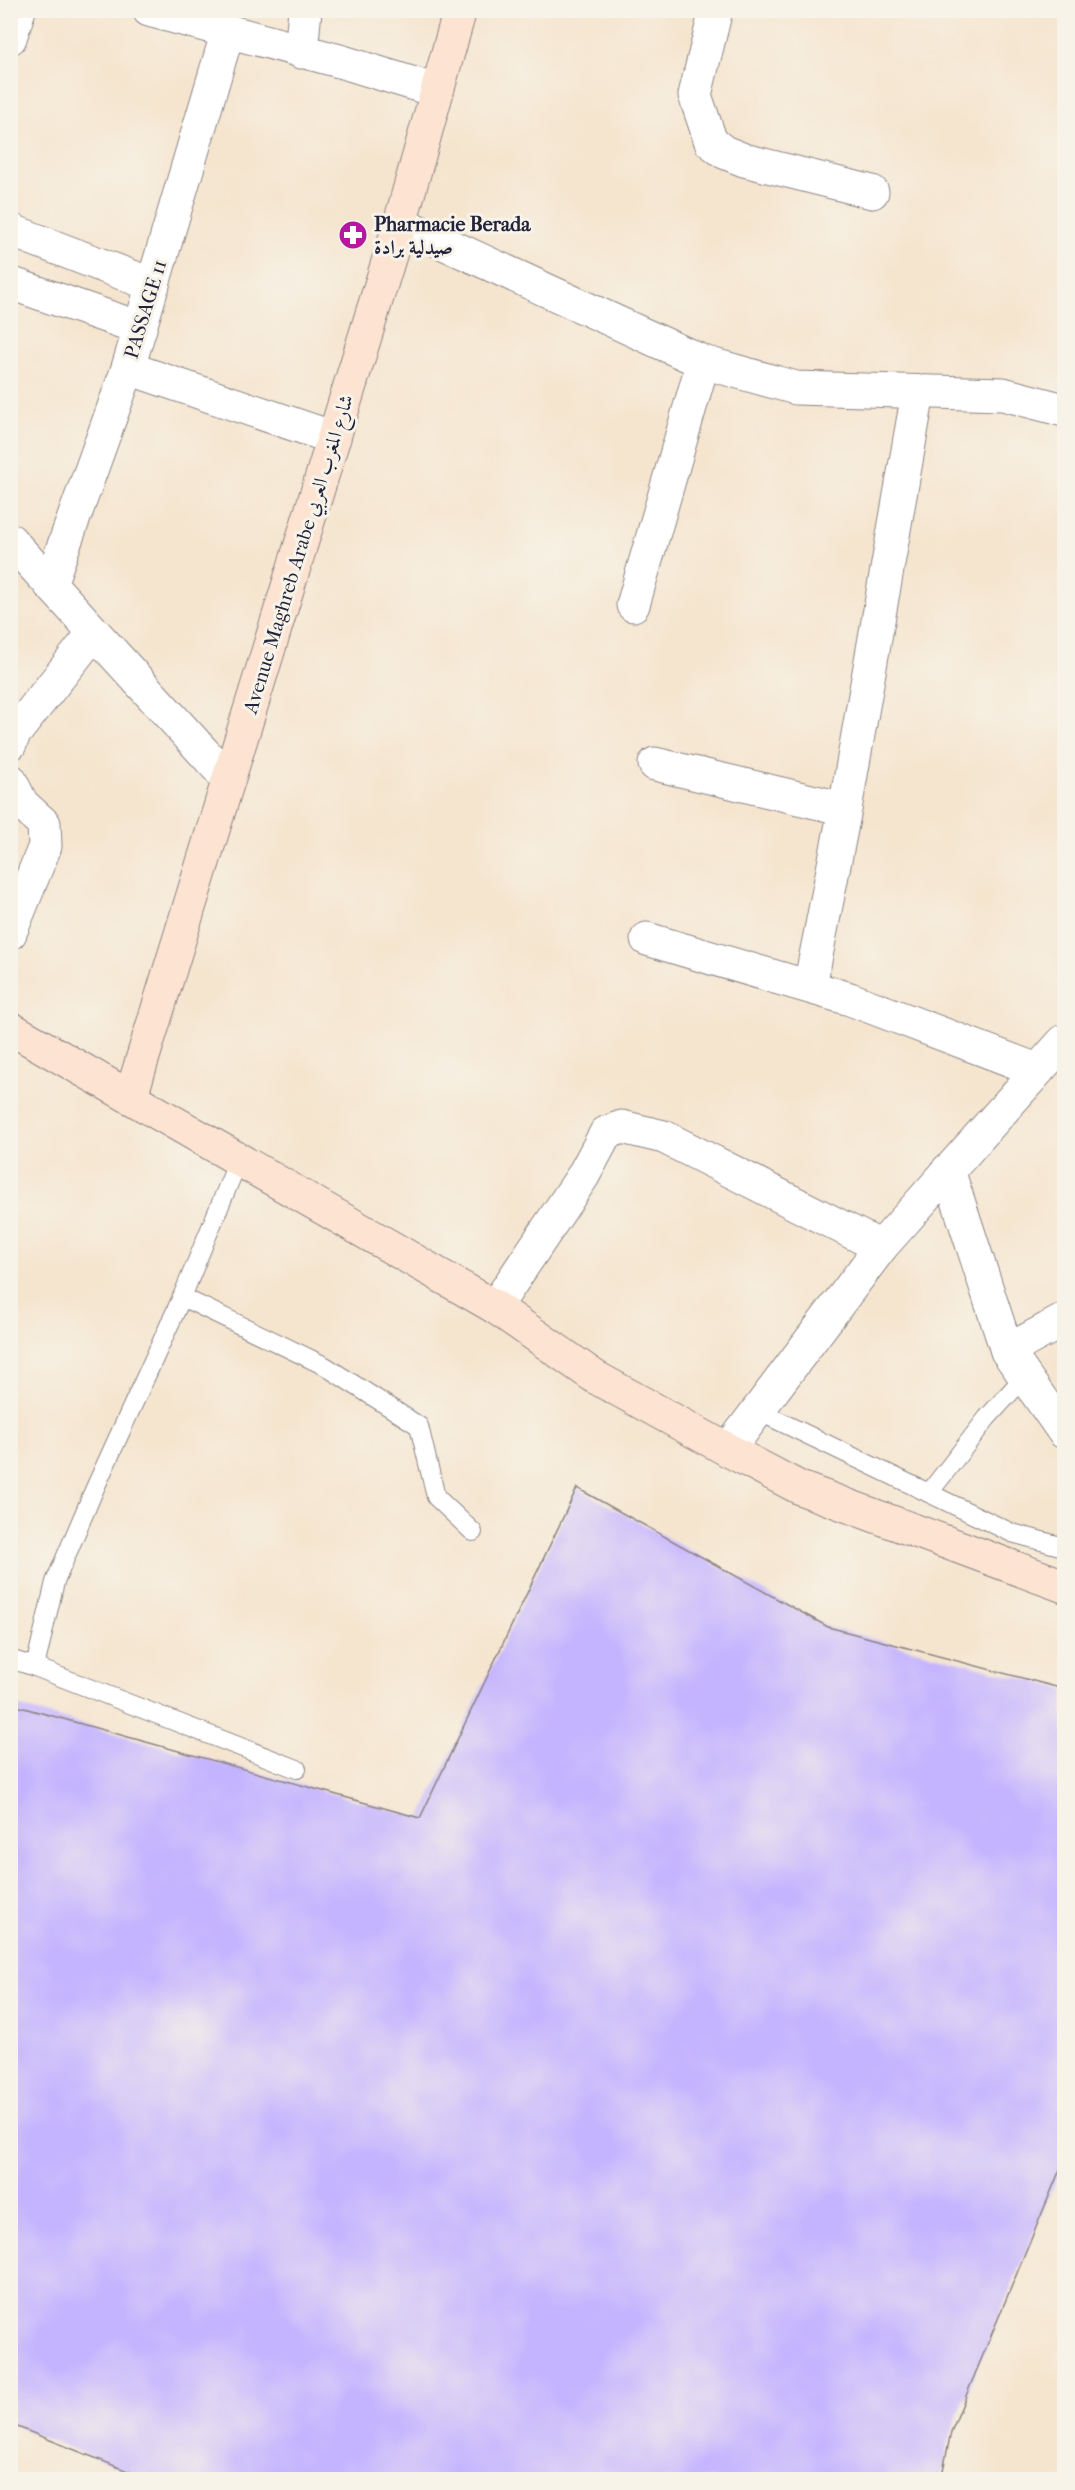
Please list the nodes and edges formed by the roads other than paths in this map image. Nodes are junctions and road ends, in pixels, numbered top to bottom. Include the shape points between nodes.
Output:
1 (19, 10) edge
2 (149, 10) edge
3 (305, 10) edge
4 (460, 10) edge
5 (716, 10) edge
6 (228, 31) junction
7 (10, 38) edge
8 (301, 52) junction
9 (437, 91) junction
10 (872, 192) dead end
11 (400, 224) junction
12 (10, 230) edge
13 (10, 283) edge
14 (153, 285) junction
15 (140, 328) junction
16 (703, 362) junction
17 (128, 368) junction
18 (918, 393) junction
19 (1065, 410) edge
20 (334, 438) junction
21 (10, 540) edge
22 (50, 584) junction
23 (633, 605) dead end
24 (93, 634) junction
25 (10, 744) edge
26 (655, 764) dead end
27 (228, 779) junction
28 (10, 780) edge
29 (845, 809) junction
30 (10, 933) edge
31 (647, 939) dead end
32 (810, 986) junction
33 (10, 1028) edge
34 (1065, 1041) edge
35 (1037, 1070) junction
36 (131, 1096) junction
37 (238, 1159) junction
38 (948, 1170) junction
39 (881, 1248) junction
40 (182, 1297) junction
41 (495, 1307) junction
42 (1065, 1320) edge
43 (1016, 1363) junction
44 (758, 1411) junction
45 (1065, 1432) edge
46 (728, 1450) junction
47 (929, 1492) junction
48 (472, 1532) dead end
49 (1065, 1547) edge
50 (1065, 1586) edge
51 (10, 1659) edge
52 (35, 1667) junction
53 (297, 1769) dead end

1 - 7 street
2 - 6 street
3 - 8 street
4 - 9 street, Avenue Maghreb Arabe شارع المغرب العربي
5 - 10 street via 695,95 711,142 744,160
6 - 8 street
6 - 14 street, PASSAGE 11
8 - 9 street
9 - 11 street, Avenue Maghreb Arabe شارع المغرب العربي
11 - 16 street
11 - 20 street, Avenue Maghreb Arabe شارع المغرب العربي
12 - 14 street
13 - 15 street
14 - 15 street, PASSAGE 11
15 - 17 street, PASSAGE 11
16 - 18 street via 796,388
16 - 23 street
17 - 20 street
17 - 22 street, PASSAGE 11
18 - 19 street via 1003,394
18 - 29 street
20 - 27 street, Avenue Maghreb Arabe شارع المغرب العربي
21 - 22 street
22 - 24 street
24 - 25 street
24 - 27 street
26 - 29 street
27 - 36 street, Avenue Maghreb Arabe شارع المغرب العربي
28 - 30 street via 22,804 44,824 45,846
29 - 32 street
31 - 32 street
32 - 35 street via 954,1036
33 - 36 street
34 - 35 street
35 - 38 street
36 - 37 street
37 - 40 lane
37 - 41 street
38 - 39 street
38 - 43 street
39 - 41 street via 664,1137 621,1127 606,1133 583,1176
39 - 44 street
40 - 48 lane via 325,1366 418,1426 436,1497
40 - 52 lane via 55,1582
41 - 46 street via 595,1377
42 - 43 street
43 - 45 street
43 - 47 lane via 987,1418
44 - 46 street
44 - 47 lane
46 - 50 street via 800,1488
47 - 49 lane via 1012,1533
51 - 52 lane
52 - 53 lane

